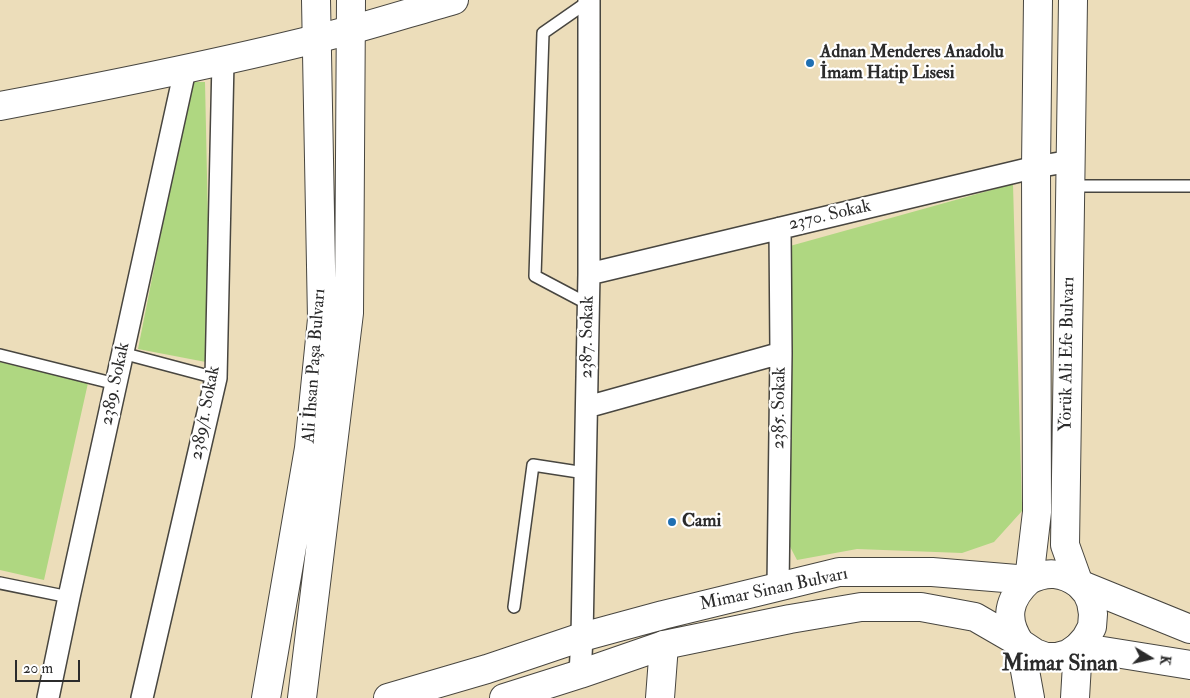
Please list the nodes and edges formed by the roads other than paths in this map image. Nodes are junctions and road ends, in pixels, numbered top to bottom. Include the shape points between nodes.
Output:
1 (316, 0) edge
2 (351, 0) edge
3 (454, 0) edge
4 (589, 0) edge
5 (1038, 0) edge
6 (1073, 0) edge
7 (351, 30) junction
8 (317, 39) junction
9 (223, 61) junction
10 (185, 70) junction
11 (0, 106) edge
12 (1036, 167) junction
13 (1071, 174) junction
14 (1190, 186) edge
15 (780, 228) junction
16 (589, 274) junction
17 (588, 304) junction
18 (122, 353) junction
19 (781, 353) junction
20 (0, 355) edge
21 (216, 378) junction
22 (116, 384) junction
23 (586, 407) junction
24 (585, 472) junction
25 (1029, 580) junction
26 (0, 583) edge
27 (1079, 584) junction
28 (778, 587) junction
29 (68, 597) junction
30 (514, 607) dead end
31 (1190, 629) edge
32 (582, 637) junction
33 (1020, 643) junction
34 (664, 645) junction
35 (1078, 647) junction
36 (1190, 665) edge
37 (580, 674) junction
38 (48, 698) edge
39 (142, 698) edge
40 (266, 698) edge
41 (302, 698) edge
42 (388, 698) edge
43 (504, 698) edge
44 (660, 698) edge
45 (1030, 698) edge
46 (1076, 698) edge

1 - 8 main road, Ali İhsan Paşa Bulvarı
2 - 7 main road, Ali İhsan Paşa Bulvarı
3 - 7 main road
4 - 16 street, 2387. Sokak
4 - 17 lane via 543,33 535,276
5 - 12 main road, Yörük Ali Efe Bulvarı
6 - 13 main road, Yörük Ali Efe Bulvarı
7 - 8 main road
7 - 41 main road, Ali İhsan Paşa Bulvarı via 350,313
8 - 9 main road
8 - 40 main road, Ali İhsan Paşa Bulvarı via 322,319 309,448
9 - 10 main road
9 - 21 street, 2389/1. Sokak
10 - 11 main road
10 - 18 street, 2389. Sokak
12 - 13 street, 2370. Sokak
12 - 15 street, 2370. Sokak
12 - 25 main road, Yörük Ali Efe Bulvarı via 1037,512
13 - 14 lane
13 - 27 main road, Yörük Ali Efe Bulvarı via 1065,545
15 - 16 street, 2370. Sokak
15 - 19 street, 2385. Sokak
16 - 17 street, 2387. Sokak
17 - 23 street, 2387. Sokak
18 - 21 lane
18 - 22 street, 2389. Sokak
19 - 23 street
19 - 28 street, 2385. Sokak
20 - 22 lane
21 - 39 street, 2389/1. Sokak
22 - 29 street, 2389. Sokak
23 - 24 street, 2387. Sokak
24 - 30 lane via 534,466
24 - 32 street, 2387. Sokak
25 - 27 main road, Mimar Sinan Bulvarı via 1052,573
25 - 28 main road, Mimar Sinan Bulvarı via 932,572 839,572
25 - 33 main road via 1020,588 1010,609 1011,623
26 - 29 lane
27 - 31 main road, Mimar Sinan Bulvarı
27 - 35 main road, Yörük Ali Efe Bulvarı via 1087,593 1093,614 1092,627
28 - 32 main road, Mimar Sinan Bulvarı
29 - 38 street, 2389. Sokak
32 - 37 street, 2387. Sokak
32 - 42 main road, Mimar Sinan Bulvarı
33 - 34 main road, Mimar Sinan Bulvarı via 975,617 921,606 861,607
33 - 35 main road, Mimar Sinan Bulvarı via 1035,654 1046,657 1068,654
33 - 45 main road
34 - 37 main road, Mimar Sinan Bulvarı
34 - 44 main road
35 - 36 main road
35 - 46 main road
37 - 43 main road, Mimar Sinan Bulvarı

